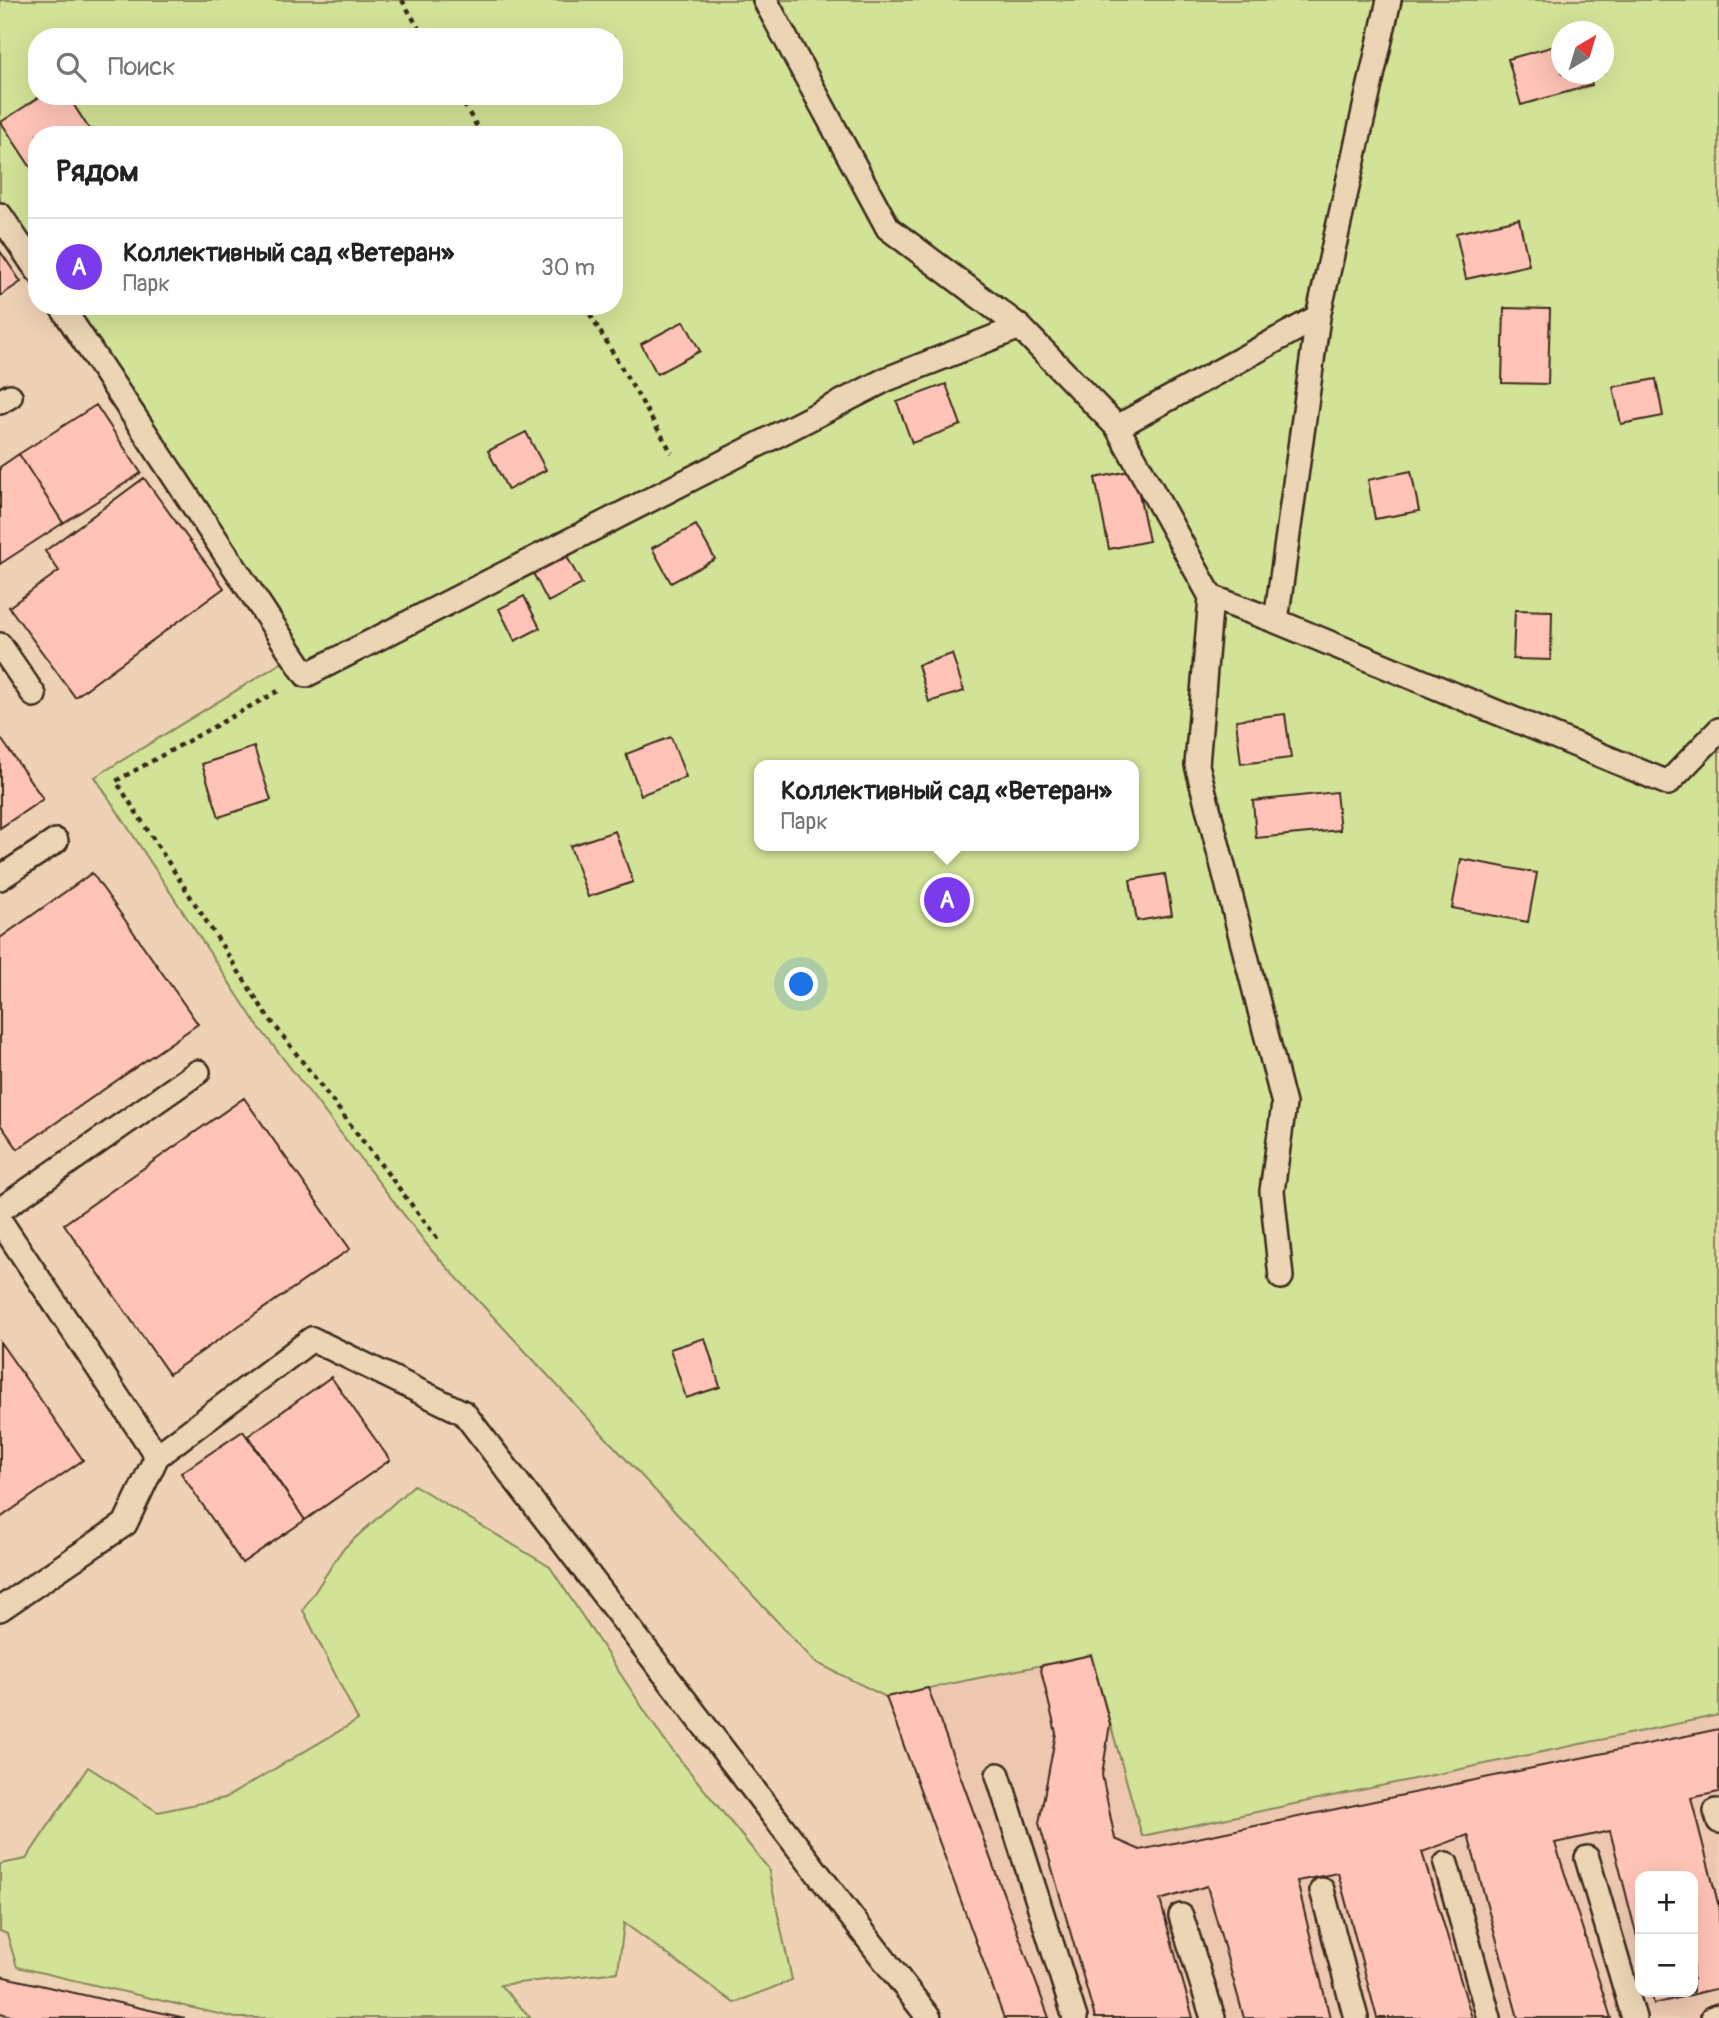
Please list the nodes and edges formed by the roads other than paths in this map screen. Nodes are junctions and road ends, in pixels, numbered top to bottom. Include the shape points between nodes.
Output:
1 (765, 0) edge
2 (1389, 0) edge
3 (0, 215) edge
4 (28, 257) edge
5 (67, 315) edge
6 (1318, 317) junction
7 (1020, 327) junction
8 (1117, 427) junction
9 (1211, 597) junction
10 (1276, 621) junction
11 (0, 645) edge
12 (34, 695) dead end
13 (1719, 730) edge
14 (56, 841) dead end
15 (0, 878) edge
16 (198, 1072) dead end
17 (0, 1210) edge
18 (0, 1221) edge
19 (1281, 1277) dead end
20 (157, 1456) junction
21 (0, 1609) edge
22 (998, 1775) dead end
23 (1587, 1858) dead end
24 (1446, 1864) dead end
25 (1322, 1890) dead end
26 (1181, 1916) dead end
27 (1719, 2015) edge
28 (929, 2018) edge
29 (1075, 2018) edge
30 (1213, 2018) edge
31 (1356, 2018) edge
32 (1489, 2018) edge
33 (1634, 2018) edge
34 (1713, 2018) edge

1 - 7 lane via 888,228
2 - 6 lane
3 - 4 lane
5 - 7 lane via 306,675 887,379
6 - 8 lane
6 - 10 lane
7 - 8 lane
8 - 9 lane
9 - 10 lane
9 - 19 lane via 1197,765 1284,1104 1272,1191
10 - 13 lane via 1668,783
11 - 12 lane
14 - 15 lane
16 - 17 lane
18 - 20 lane
20 - 21 lane via 125,1524
20 - 28 lane via 312,1339 464,1413
22 - 29 lane
23 - 33 lane
24 - 32 lane
25 - 31 lane
26 - 30 lane
27 - 34 lane

